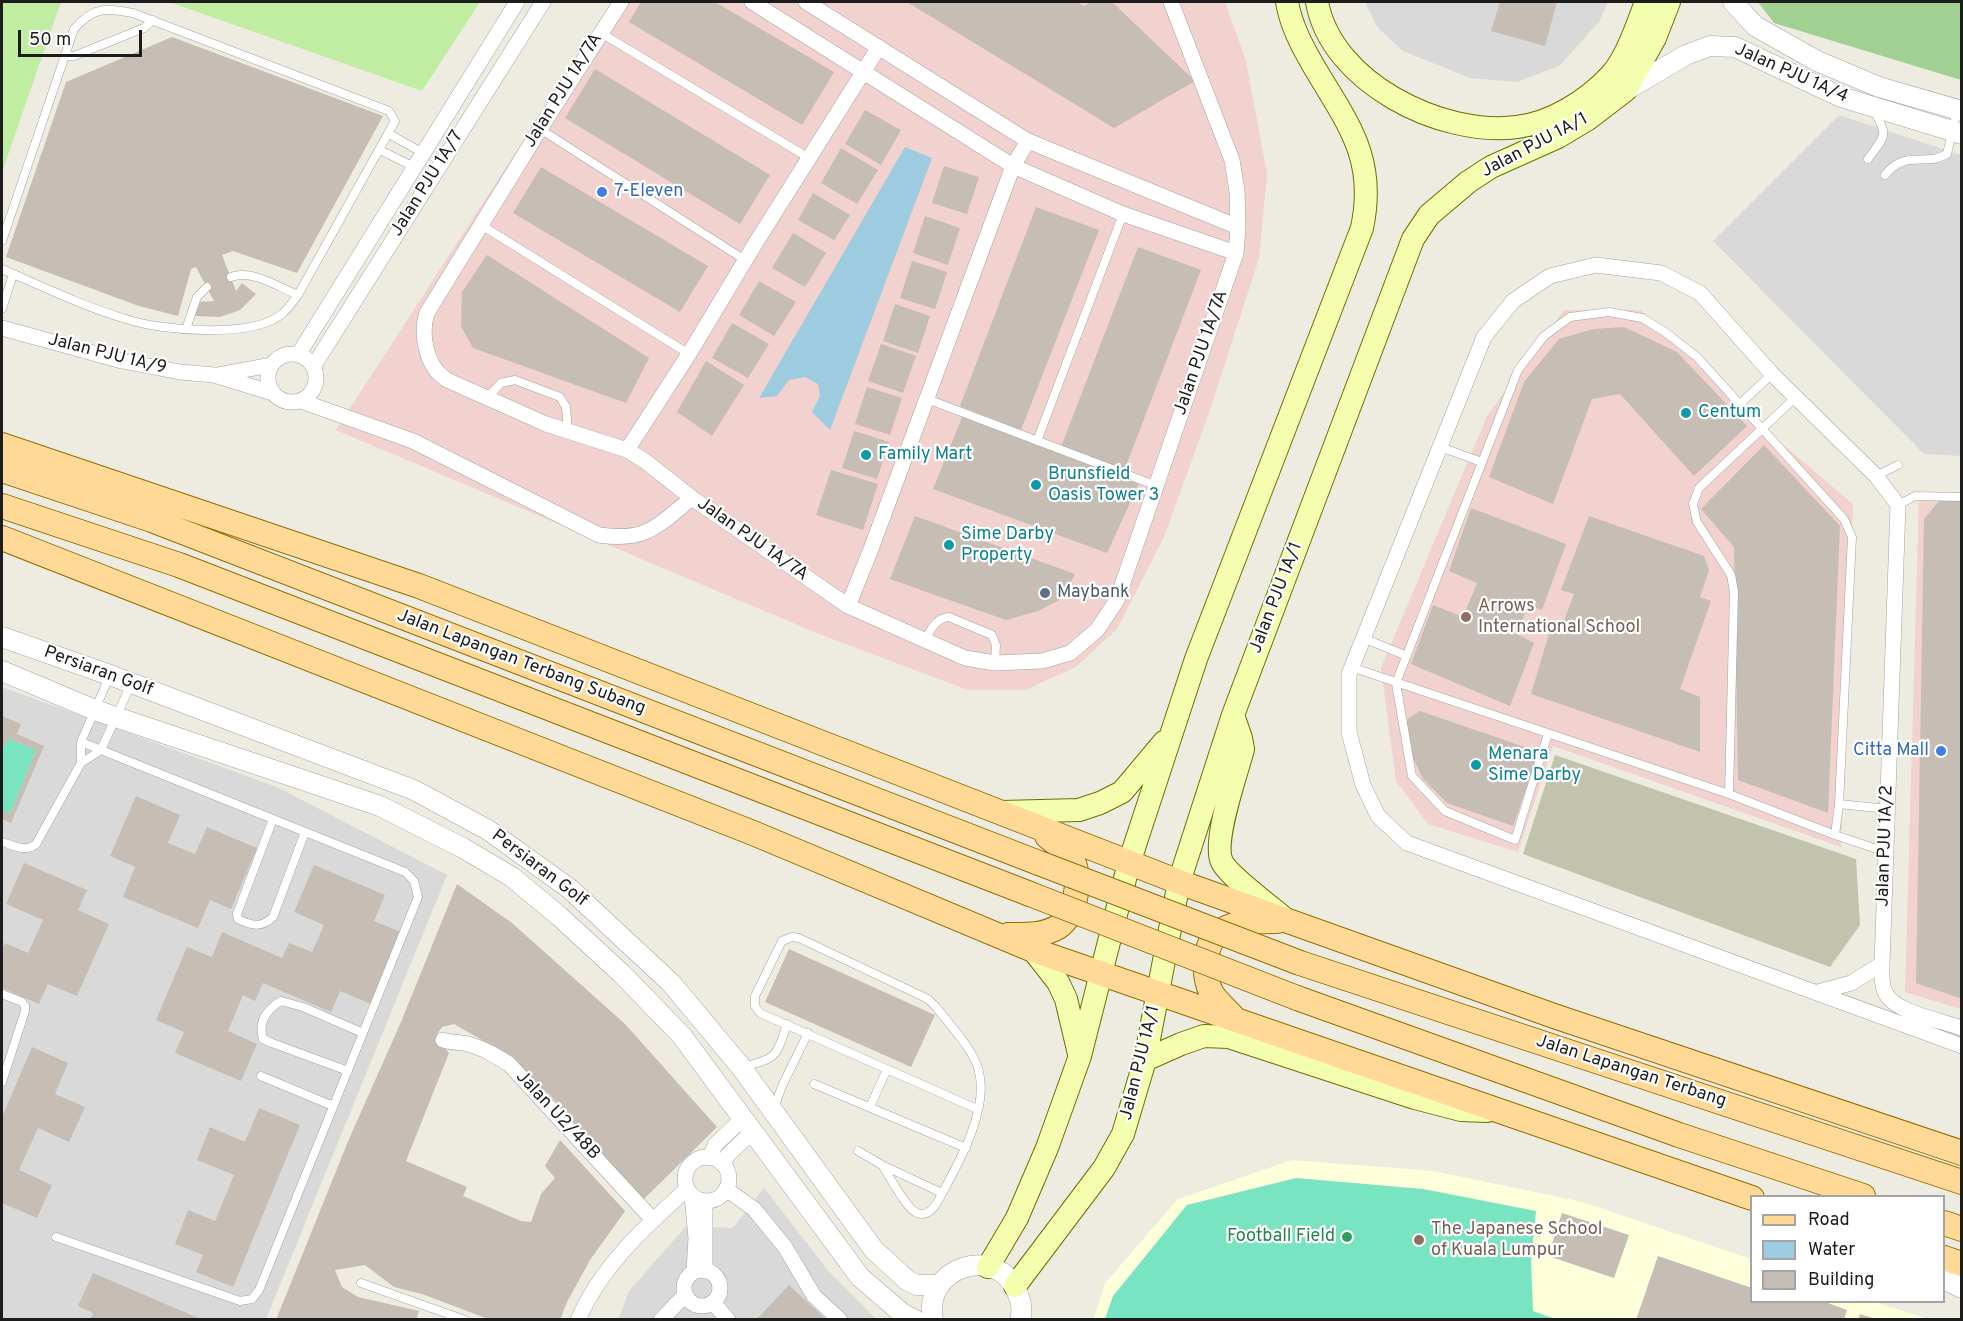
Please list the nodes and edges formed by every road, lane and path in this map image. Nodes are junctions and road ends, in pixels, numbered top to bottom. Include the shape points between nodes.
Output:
1 (517, 2) edge
2 (543, 2) edge
3 (621, 2) edge
4 (752, 2) edge
5 (806, 2) edge
6 (1171, 2) edge
7 (1287, 2) edge
8 (1317, 2) edge
9 (1646, 2) edge
10 (1669, 2) edge
11 (1733, 2) edge
12 (153, 20) junction
13 (601, 33) junction
14 (879, 47) junction
15 (65, 56) junction
16 (1817, 61) junction
17 (864, 72) junction
18 (1811, 82) junction
19 (1626, 90) junction
20 (1872, 108) junction
21 (1960, 110) edge
22 (540, 129) junction
23 (1957, 132) edge
24 (389, 134) junction
25 (1028, 141) junction
26 (380, 150) junction
27 (423, 153) junction
28 (809, 158) junction
29 (1868, 159) dead end
30 (1013, 166) junction
31 (414, 167) junction
32 (1885, 175) dead end
33 (1123, 214) junction
34 (481, 225) junction
35 (1238, 227) junction
36 (2, 241) edge
37 (1236, 253) junction
38 (745, 260) junction
39 (2, 269) edge
40 (13, 274) junction
41 (231, 277) dead end
42 (207, 287) dead end
43 (298, 295) junction
44 (2, 309) edge
45 (2, 328) edge
46 (186, 329) junction
47 (298, 354) junction
48 (689, 354) junction
49 (271, 365) junction
50 (314, 367) junction
51 (1772, 374) junction
52 (214, 375) junction
53 (273, 393) junction
54 (1796, 397) junction
55 (488, 398) junction
56 (927, 399) junction
57 (300, 400) junction
58 (1740, 404) junction
59 (1762, 428) junction
60 (568, 431) junction
61 (1037, 441) junction
62 (2, 445) edge
63 (1440, 447) junction
64 (627, 450) junction
65 (1482, 462) junction
66 (1898, 465) dead end
67 (2, 470) edge
68 (1876, 476) junction
69 (1157, 486) junction
70 (1962, 497) edge
71 (692, 498) junction
72 (1898, 505) junction
73 (2, 506) edge
74 (2, 538) edge
75 (848, 606) junction
76 (2, 637) edge
77 (1364, 638) junction
78 (925, 640) junction
79 (1407, 656) junction
80 (995, 663) junction
81 (1351, 667) junction
82 (2, 671) edge
83 (110, 675) junction
84 (1396, 683) junction
85 (131, 684) junction
86 (95, 710) junction
87 (1233, 715) junction
88 (115, 717) junction
89 (1173, 732) junction
90 (1548, 734) junction
91 (81, 742) junction
92 (101, 750) junction
93 (81, 763) junction
94 (1728, 794) junction
95 (1839, 804) junction
96 (1888, 809) junction
97 (998, 812) junction
98 (273, 819) junction
99 (1036, 827) junction
100 (305, 832) junction
101 (1835, 835) junction
102 (2, 842) edge
103 (1886, 852) junction
104 (1130, 863) junction
105 (1179, 882) junction
106 (570, 889) junction
107 (559, 916) junction
108 (1286, 920) junction
109 (999, 936) junction
110 (1033, 950) junction
111 (1300, 963) joint
112 (1882, 964) junction
113 (1102, 974) junction
114 (1818, 992) junction
115 (1159, 993) junction
116 (2, 994) edge
117 (1235, 1019) junction
118 (787, 1024) junction
119 (1962, 1028) edge
120 (363, 1033) junction
121 (808, 1034) junction
122 (443, 1040) dead end
123 (1962, 1046) edge
124 (1080, 1056) junction
125 (1145, 1060) junction
126 (741, 1067) junction
127 (887, 1068) junction
128 (348, 1071) junction
129 (261, 1076) dead end
130 (2, 1082) edge
131 (814, 1084) dead end
132 (333, 1106) junction
133 (870, 1107) junction
134 (978, 1109) junction
135 (1500, 1111) junction
136 (773, 1113) junction
137 (748, 1125) junction
138 (966, 1148) junction
139 (858, 1151) dead end
140 (1962, 1153) edge
141 (716, 1161) junction
142 (882, 1165) junction
143 (1962, 1182) edge
144 (726, 1189) junction
145 (942, 1193) junction
146 (695, 1195) junction
147 (1857, 1195) edge
148 (1750, 1197) edge
149 (653, 1220) junction
150 (1945, 1223) edge
151 (1962, 1229) edge
152 (56, 1237) dead end
153 (1945, 1258) edge
154 (1962, 1264) edge
155 (988, 1266) junction
156 (700, 1271) junction
157 (1945, 1280) edge
158 (361, 1283) dead end
159 (939, 1285) junction
160 (1015, 1286) junction
161 (1962, 1288) edge
162 (685, 1295) junction
163 (713, 1302) junction
164 (465, 1320) edge
165 (578, 1320) edge
166 (661, 1320) edge
167 (728, 1320) edge
168 (840, 1320) edge
169 (915, 1320) edge
170 (933, 1320) edge
171 (1020, 1320) edge

1 - 27 street, Jalan PJU 1A/7
2 - 50 street, Jalan PJU 1A/7
3 - 13 street, Jalan PJU 1A/7A
4 - 17 street
5 - 14 street
6 - 35 street, Jalan PJU 1A/7A via 1232,160
7 - 89 main road via 1296,35 1352,132 1364,163 1366,207 1362,228 1196,659
8 - 9 main road via 1347,62 1370,82 1438,119 1479,128 1516,127 1549,119 1581,100 1612,74 1630,43
10 - 19 main road, Jalan PJU 1A/1 via 1655,38
11 - 16 street, Jalan PJU 1A/4 via 1755,26
12 - 15 lane via 75,56
12 - 15 lane via 108,8 95,13 75,29
12 - 24 lane via 389,111 395,121
13 - 22 street, Jalan PJU 1A/7A
13 - 28 lane
14 - 17 street
14 - 25 street
15 - 36 lane
16 - 18 street
16 - 21 street, Jalan PJU 1A/4 via 1879,87
17 - 28 street
17 - 30 street
18 - 19 street, Jalan PJU 1A/4 via 1723,45 1686,55
18 - 20 street, Jalan PJU 1A/4
19 - 87 main road, Jalan PJU 1A/1 via 1558,137 1467,182 1429,215 1413,239
20 - 23 street, Jalan PJU 1A/4
20 - 29 lane via 1884,127 1883,139
21 - 23 lane
22 - 34 street, Jalan PJU 1A/7A
22 - 38 lane
23 - 32 lane via 1941,157 1893,164
24 - 26 lane
24 - 27 lane
25 - 30 street
25 - 35 street
26 - 31 lane
26 - 43 lane
27 - 31 street, Jalan PJU 1A/7
28 - 38 street
30 - 33 street
30 - 56 street
31 - 47 street, Jalan PJU 1A/7
33 - 37 street
33 - 61 lane
34 - 48 lane
34 - 55 street, Jalan PJU 1A/7A via 427,314 423,330 435,370 447,380
35 - 37 street, Jalan PJU 1A/7A
37 - 69 street, Jalan PJU 1A/7A
38 - 48 street
39 - 40 lane
40 - 44 lane
40 - 46 lane via 127,320
41 - 43 lane via 248,274
42 - 46 lane via 197,297
43 - 46 lane via 282,314 266,322 244,328
45 - 52 street, Jalan PJU 1A/9 via 122,361
47 - 49 street via 288,354
47 - 50 street
48 - 64 street
49 - 52 street, Jalan PJU 1A/9
49 - 53 street via 267,374
50 - 57 street via 313,390
51 - 54 street
51 - 58 lane
51 - 63 street via 1700,293 1661,273 1596,265 1550,276 1513,301 1484,337
52 - 53 street, Jalan PJU 1A/9
53 - 57 street via 290,402
54 - 59 lane
54 - 68 street
55 - 60 street, Jalan PJU 1A/7A
55 - 60 lane via 501,383 515,380 560,397 566,406
56 - 61 lane
56 - 75 street
57 - 71 street via 413,441 599,535 620,538 648,532
58 - 59 lane
58 - 65 lane via 1697,357 1642,318 1609,312 1570,317 1544,336 1518,370
59 - 94 lane via 1699,488 1693,504 1697,522 1731,575 1734,592
59 - 95 lane via 1844,519 1852,537
60 - 64 street, Jalan PJU 1A/7A
61 - 69 lane
62 - 97 main road via 419,586
63 - 65 lane
63 - 77 street
64 - 71 street, Jalan PJU 1A/7A
65 - 79 lane
66 - 68 lane
67 - 111 main road, Jalan Lapangan Terbang Subang, bridge via 152,520
68 - 72 street
69 - 80 street, Jalan PJU 1A/7A via 1117,600 1097,630 1070,653 1042,661
70 - 72 lane via 1915,496
71 - 75 street, Jalan PJU 1A/7A
72 - 96 street, Jalan PJU 1A/2
73 - 147 main road, Jalan Lapangan Terbang Subang, bridge via 179,565 1297,998
74 - 109 main road via 753,833
75 - 78 street, Jalan PJU 1A/7A
76 - 83 street, Persiaran Golf
77 - 79 lane
77 - 81 street
78 - 80 street, Jalan PJU 1A/7A via 965,658
78 - 80 lane via 934,624 949,617 992,635
79 - 84 lane
81 - 84 lane
81 - 114 street via 1349,732 1363,785 1378,816 1407,843
82 - 86 street, Persiaran Golf
83 - 85 street, Persiaran Golf
83 - 86 lane
84 - 90 lane
84 - 90 lane via 1412,776 1445,811 1515,840
85 - 88 lane
85 - 106 street, Persiaran Golf via 414,790 488,830
86 - 88 street, Persiaran Golf
86 - 91 lane
87 - 105 main road, Jalan PJU 1A/1
87 - 108 main road via 1243,749 1219,852 1228,869
88 - 92 lane
88 - 107 street, Persiaran Golf via 380,806 502,871
89 - 97 main road via 1122,792 1107,799 1079,810
89 - 104 main road
90 - 94 lane
91 - 92 lane
91 - 93 lane
92 - 93 lane
92 - 98 lane
93 - 102 lane via 32,848
94 - 101 lane
95 - 96 lane
95 - 101 lane
96 - 103 street, Jalan PJU 1A/2
97 - 99 main road
98 - 100 lane
98 - 100 lane via 237,914 245,922 266,924 273,916
99 - 104 main road
99 - 109 main road via 1073,860 1078,881 1075,900 1059,926 1037,934
100 - 120 lane via 405,872 414,881 418,897
101 - 103 lane
103 - 112 street, Jalan PJU 1A/2
104 - 105 main road
104 - 113 main road
105 - 108 main road
105 - 115 main road, Jalan PJU 1A/1
106 - 107 street via 560,903
106 - 126 street, Persiaran Golf via 671,983
107 - 137 street, Persiaran Golf via 682,1036
108 - 117 main road via 1236,925 1220,931 1211,943 1206,961 1212,993
108 - 140 main road via 1554,1016
109 - 110 main road
110 - 113 main road
110 - 124 main road via 1066,999
111 - 143 main road, Jalan Lapangan Terbang
112 - 114 street via 1851,983
112 - 119 street, Jalan PJU 1A/2 via 1885,992 1892,1001
113 - 115 main road
113 - 124 main road
114 - 123 street
115 - 117 main road
115 - 125 main road, Jalan PJU 1A/1
116 - 130 lane via 26,1006
117 - 135 main road
118 - 121 lane
118 - 126 lane via 774,1057
118 - 134 lane via 760,1013 754,1001 778,946 792,937 928,999 976,1062 981,1086
120 - 128 lane
120 - 128 lane via 281,1001 270,1008 261,1023 263,1039
121 - 127 lane
121 - 136 lane
122 - 149 street, Jalan U2/48B via 483,1049 509,1064
124 - 155 main road via 1017,1218
125 - 135 main road via 1204,1036 1229,1037 1415,1098 1461,1110
125 - 160 main road, Jalan PJU 1A/1 via 1123,1134 1104,1168
126 - 136 street, Persiaran Golf
127 - 133 lane
127 - 134 lane
128 - 132 lane
129 - 132 lane
131 - 133 lane
132 - 152 lane via 252,1299 240,1301
133 - 138 lane
134 - 138 lane
135 - 148 main road
136 - 159 street, Persiaran Golf via 874,1250 908,1281
137 - 141 street via 728,1155
137 - 169 street, Persiaran Golf via 861,1277
138 - 145 lane
139 - 142 lane
141 - 144 street via 729,1176
141 - 146 street via 697,1160 687,1169 685,1182
142 - 145 lane
142 - 145 lane via 912,1210 928,1213
144 - 146 street via 718,1198
144 - 168 street via 754,1209 785,1247 814,1296
146 - 149 street
146 - 156 street
149 - 165 street via 630,1241
150 - 151 main road
153 - 154 main road
155 - 159 street via 961,1268
155 - 160 street via 1008,1277
156 - 162 street via 686,1279
156 - 163 street via 711,1273 718,1281 719,1293
157 - 161 street
158 - 164 lane
159 - 170 street via 933,1298
160 - 171 street via 1021,1300
162 - 163 street via 697,1305
162 - 166 street
163 - 167 street

